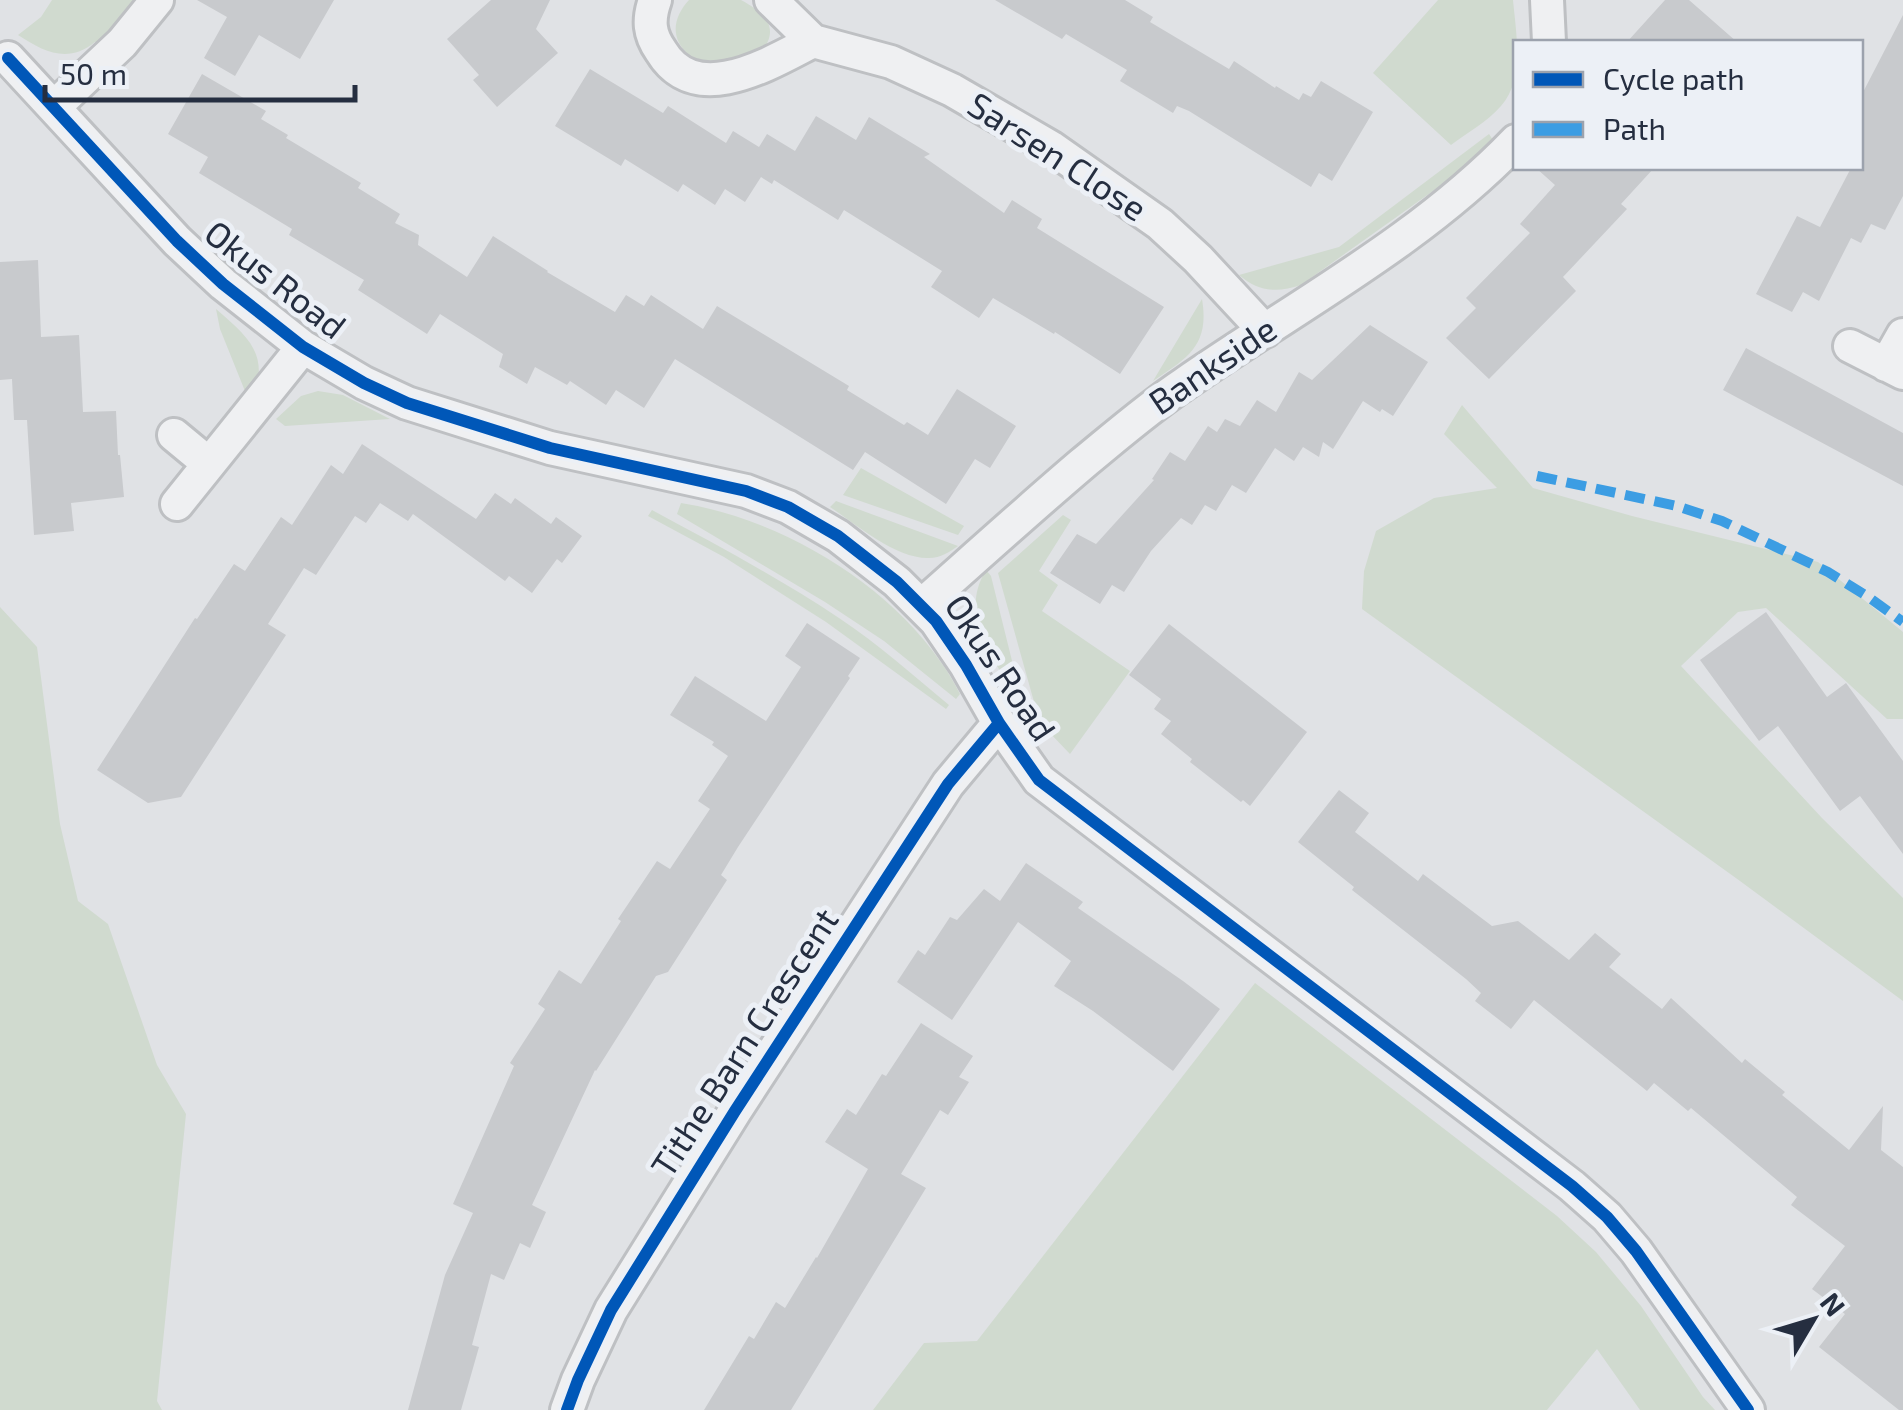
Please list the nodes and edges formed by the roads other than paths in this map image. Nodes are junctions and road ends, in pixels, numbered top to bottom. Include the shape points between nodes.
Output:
1 (156, 0) edge
2 (655, 0) edge
3 (771, 0) edge
4 (1547, 0) edge
5 (1550, 40) edge
6 (813, 41) junction
7 (8, 58) dead end
8 (54, 106) junction
9 (1513, 144) edge
10 (1265, 331) junction
11 (1903, 335) edge
12 (1850, 346) dead end
13 (304, 347) junction
14 (1895, 369) edge
15 (174, 435) dead end
16 (209, 464) junction
17 (177, 504) dead end
18 (922, 605) junction
19 (999, 723) junction
20 (568, 1410) edge
21 (1748, 1410) edge

1 - 8 street via 122,43
2 - 6 street via 653,37 667,60 690,76 754,70
3 - 6 street, Sarsen Close
4 - 5 street
6 - 10 street, Sarsen Close via 891,62 1052,148 1160,224
7 - 8 street, Okus Road
8 - 13 street, Okus Road via 176,241
9 - 10 street, Bankside via 1399,240
10 - 18 street, Bankside via 1133,422
11 - 14 street
12 - 14 street
13 - 16 street, Okus Road
13 - 18 street, Okus Road via 364,383 471,425 788,507 838,536
15 - 16 street
16 - 17 street, Okus Road
18 - 19 street, Okus Road
19 - 20 street, Tithe Barn Crescent via 948,784 724,1128 611,1310
19 - 21 street, Okus Road via 1049,789 1607,1218

